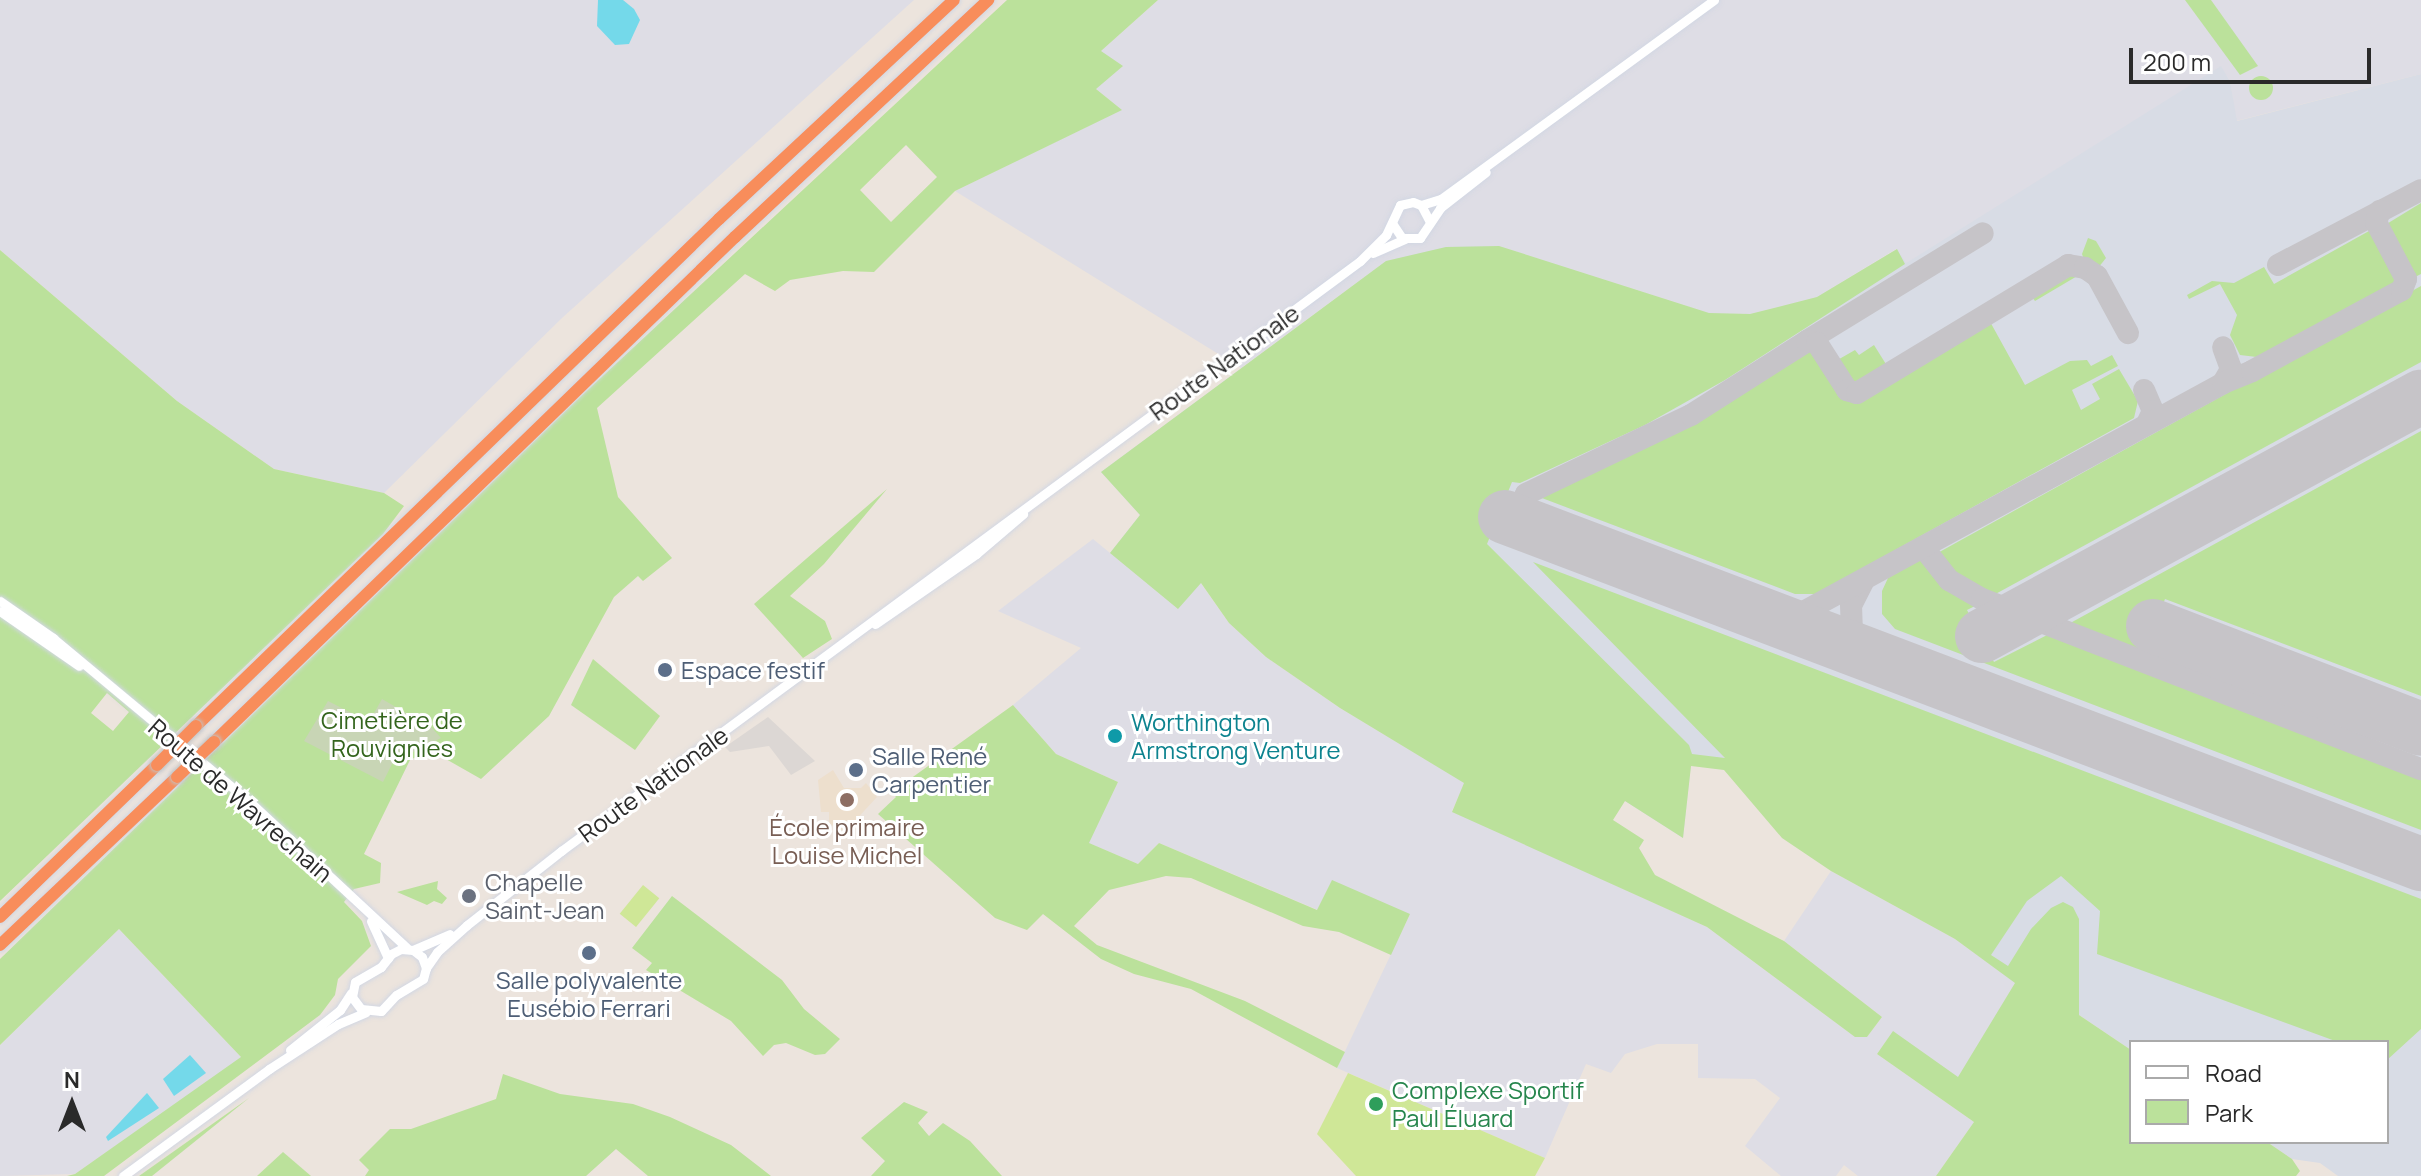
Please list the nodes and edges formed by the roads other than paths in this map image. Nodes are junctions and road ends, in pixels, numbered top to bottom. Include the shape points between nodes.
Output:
1 (954, 0) edge
2 (988, 0) edge
3 (1714, 0) edge
4 (1530, 136) junction
5 (1421, 205) junction
6 (1430, 222) junction
7 (1392, 223) junction
8 (1405, 239) junction
9 (1360, 261) junction
10 (0, 601) edge
11 (0, 611) edge
12 (120, 697) junction
13 (360, 906) junction
14 (0, 917) edge
15 (467, 925) junction
16 (0, 945) edge
17 (410, 949) junction
18 (388, 958) junction
19 (426, 968) junction
20 (352, 991) junction
21 (366, 1012) junction
22 (269, 1069) junction
23 (123, 1176) edge

1 - 14 highway, bridge via 719,219
2 - 16 highway, bridge via 757,215
3 - 4 main road
4 - 5 main road via 1441,199
4 - 6 main road
5 - 6 main road
5 - 7 main road via 1400,205
6 - 8 main road via 1420,238
7 - 8 main road
7 - 9 main road, Route Nationale
8 - 9 main road
9 - 15 main road, Route Nationale
10 - 12 main road, Route de Wavrechain via 53,638
11 - 12 main road, Route de Wavrechain
12 - 13 main road, Route de Wavrechain via 276,825
13 - 17 main road, Route de Wavrechain
13 - 18 main road, Route de Wavrechain
15 - 17 main road, Route Nationale via 433,944
15 - 19 main road, Route Nationale
17 - 18 main road, Route Nationale
17 - 19 main road, Route de Wavrechain via 422,957
18 - 20 main road, Route Nationale via 379,969 359,977
19 - 21 main road, Route Nationale via 417,986 396,995 381,1011
20 - 21 main road via 354,1003
20 - 22 main road, Route Nationale via 336,1013
21 - 22 main road, Route Nationale
22 - 23 main road

